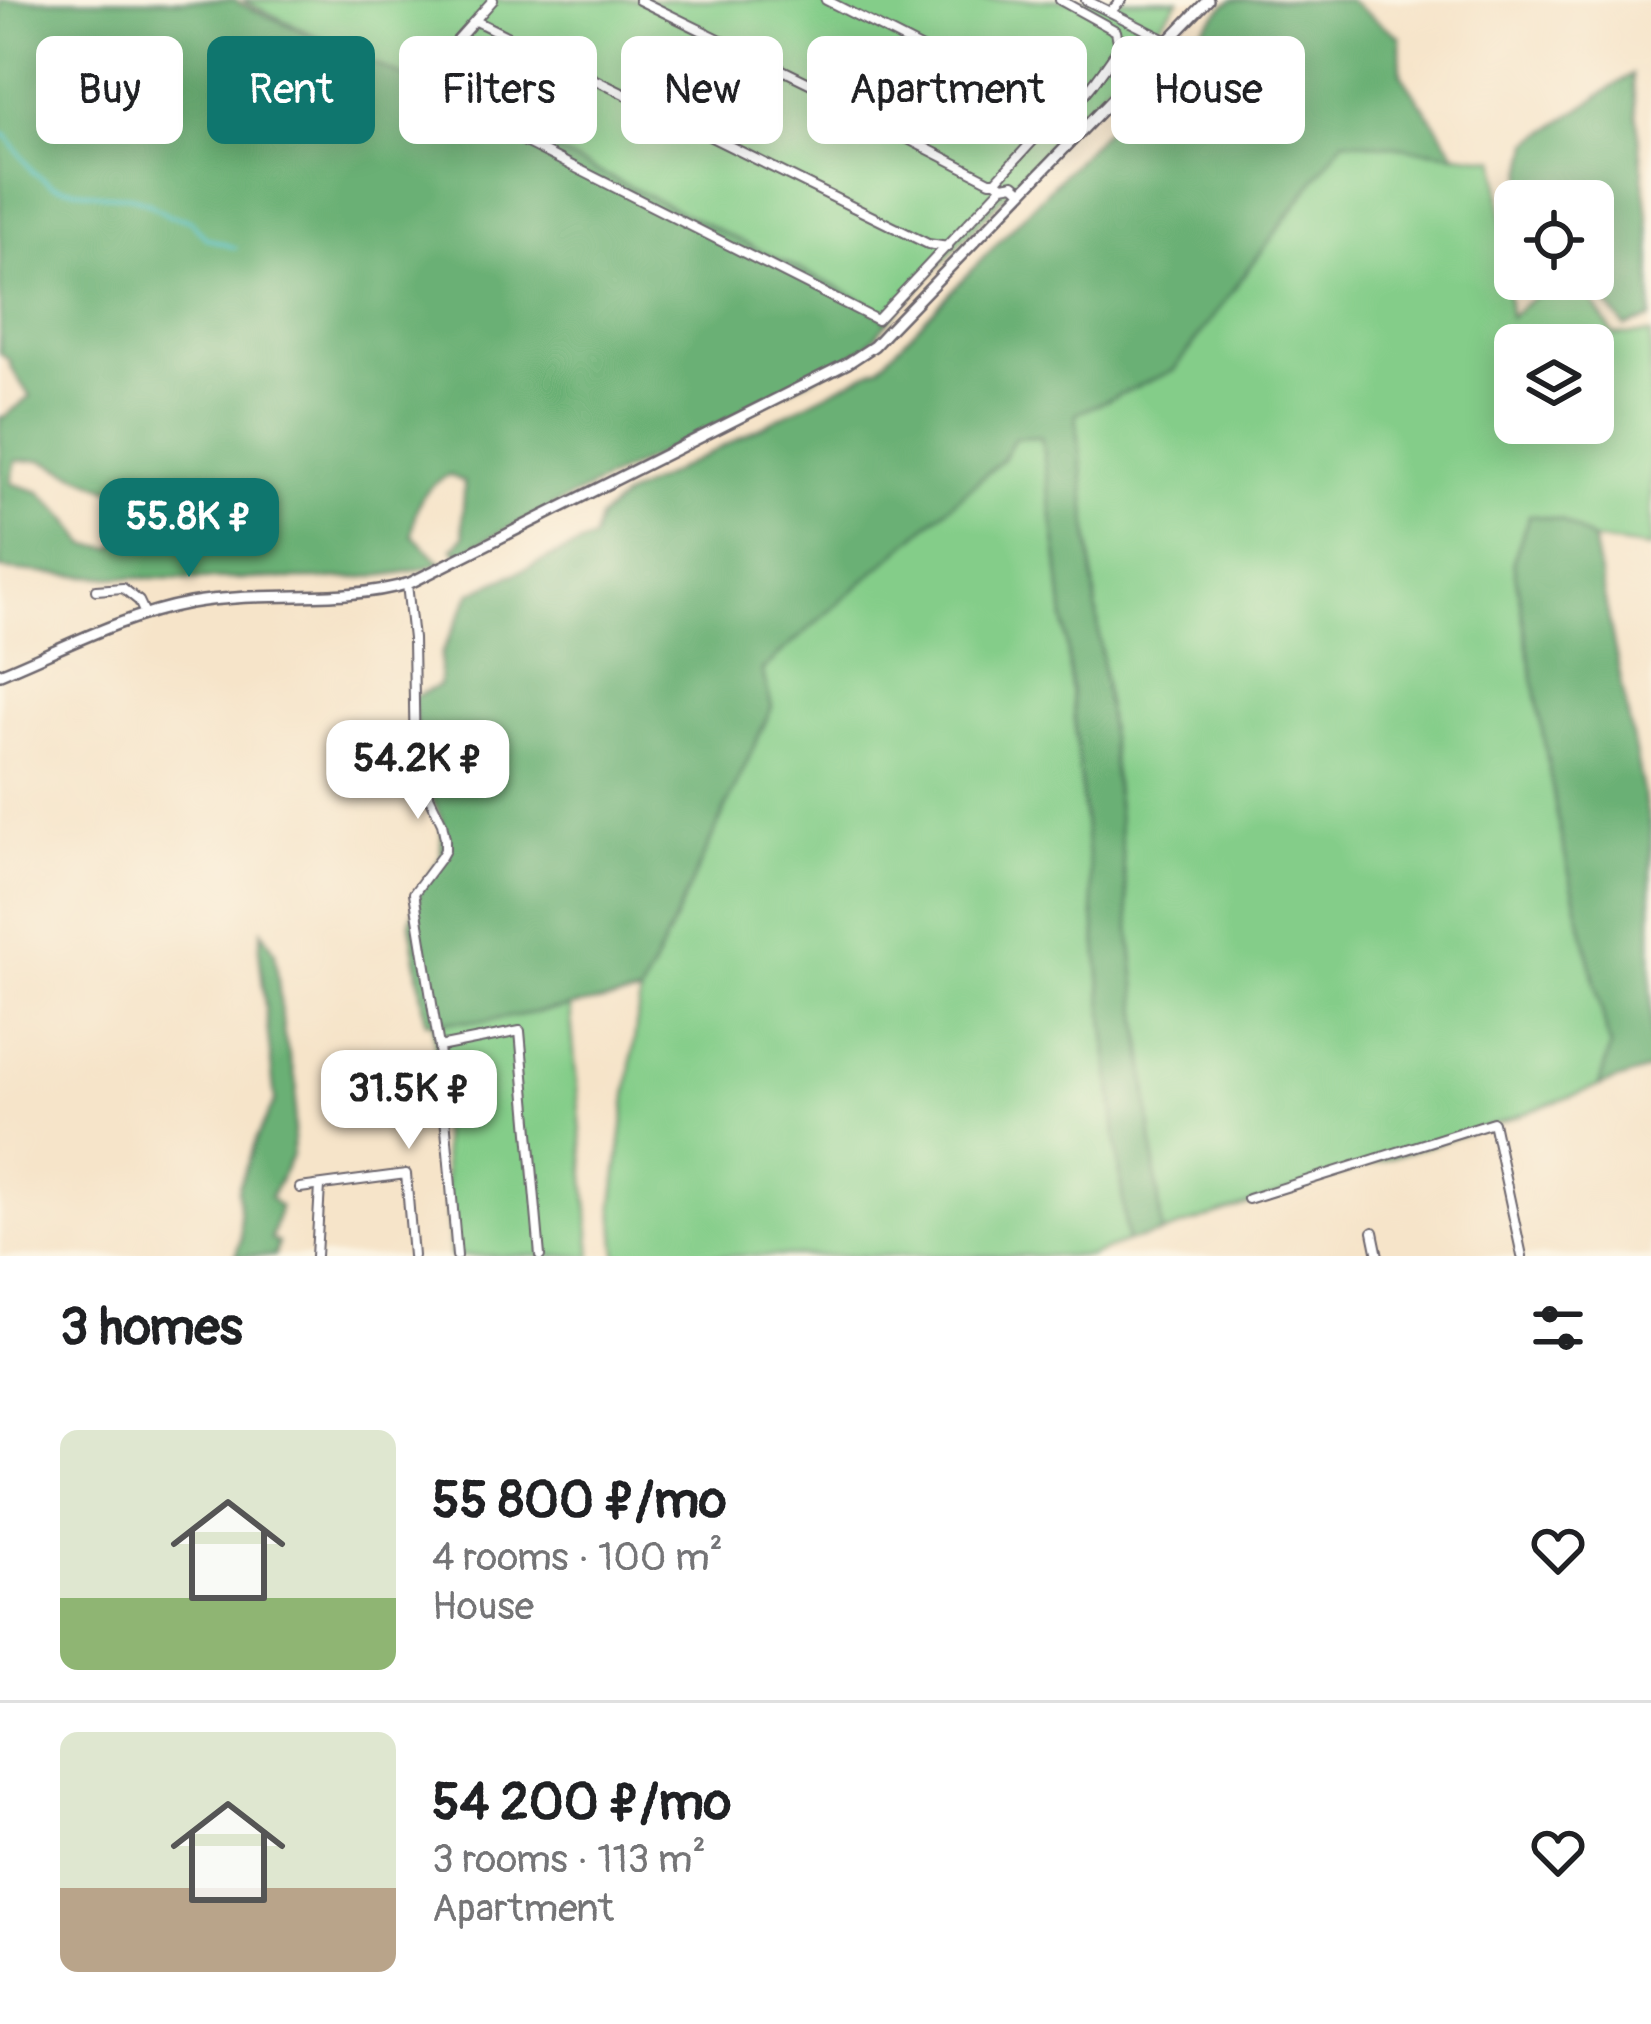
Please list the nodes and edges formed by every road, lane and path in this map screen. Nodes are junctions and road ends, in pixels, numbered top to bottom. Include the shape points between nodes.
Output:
1 (639, 0) edge
2 (826, 0) edge
3 (1060, 0) edge
4 (1086, 0) edge
5 (1122, 0) edge
6 (1208, 0) edge
7 (490, 1) edge
8 (1110, 12) junction
9 (476, 20) junction
10 (897, 36) edge
11 (1157, 36) edge
12 (1175, 36) edge
13 (1087, 91) edge
14 (1111, 101) edge
15 (1032, 144) edge
16 (999, 184) junction
17 (1022, 191) junction
18 (948, 247) junction
19 (877, 320) junction
20 (895, 324) junction
21 (407, 584) junction
22 (96, 590) dead end
23 (146, 614) junction
24 (0, 674) edge
25 (439, 1047) junction
26 (320, 1186) junction
27 (300, 1188) dead end
28 (1248, 1199) dead end
29 (1373, 1232) dead end
30 (316, 1256) edge
31 (412, 1256) edge
32 (457, 1256) edge
33 (540, 1256) edge
34 (1378, 1256) edge
35 (1522, 1256) edge

1 - 16 street
2 - 10 street
3 - 13 street via 1116,31 1119,47
4 - 8 street
5 - 8 street
6 - 12 main road
7 - 9 street
8 - 11 street
9 - 18 street
9 - 19 street via 424,76 422,90
14 - 17 main road
15 - 16 street
16 - 17 street
16 - 18 street
17 - 20 main road
18 - 19 street
19 - 20 street
20 - 21 main road via 828,375
21 - 23 main road via 194,602
21 - 25 street via 415,767 445,838 414,892
22 - 23 street via 123,587
23 - 24 main road
25 - 32 street
25 - 33 street via 520,1031
26 - 27 street
26 - 30 street
26 - 31 street via 406,1174
28 - 35 street via 1493,1122
29 - 34 street

